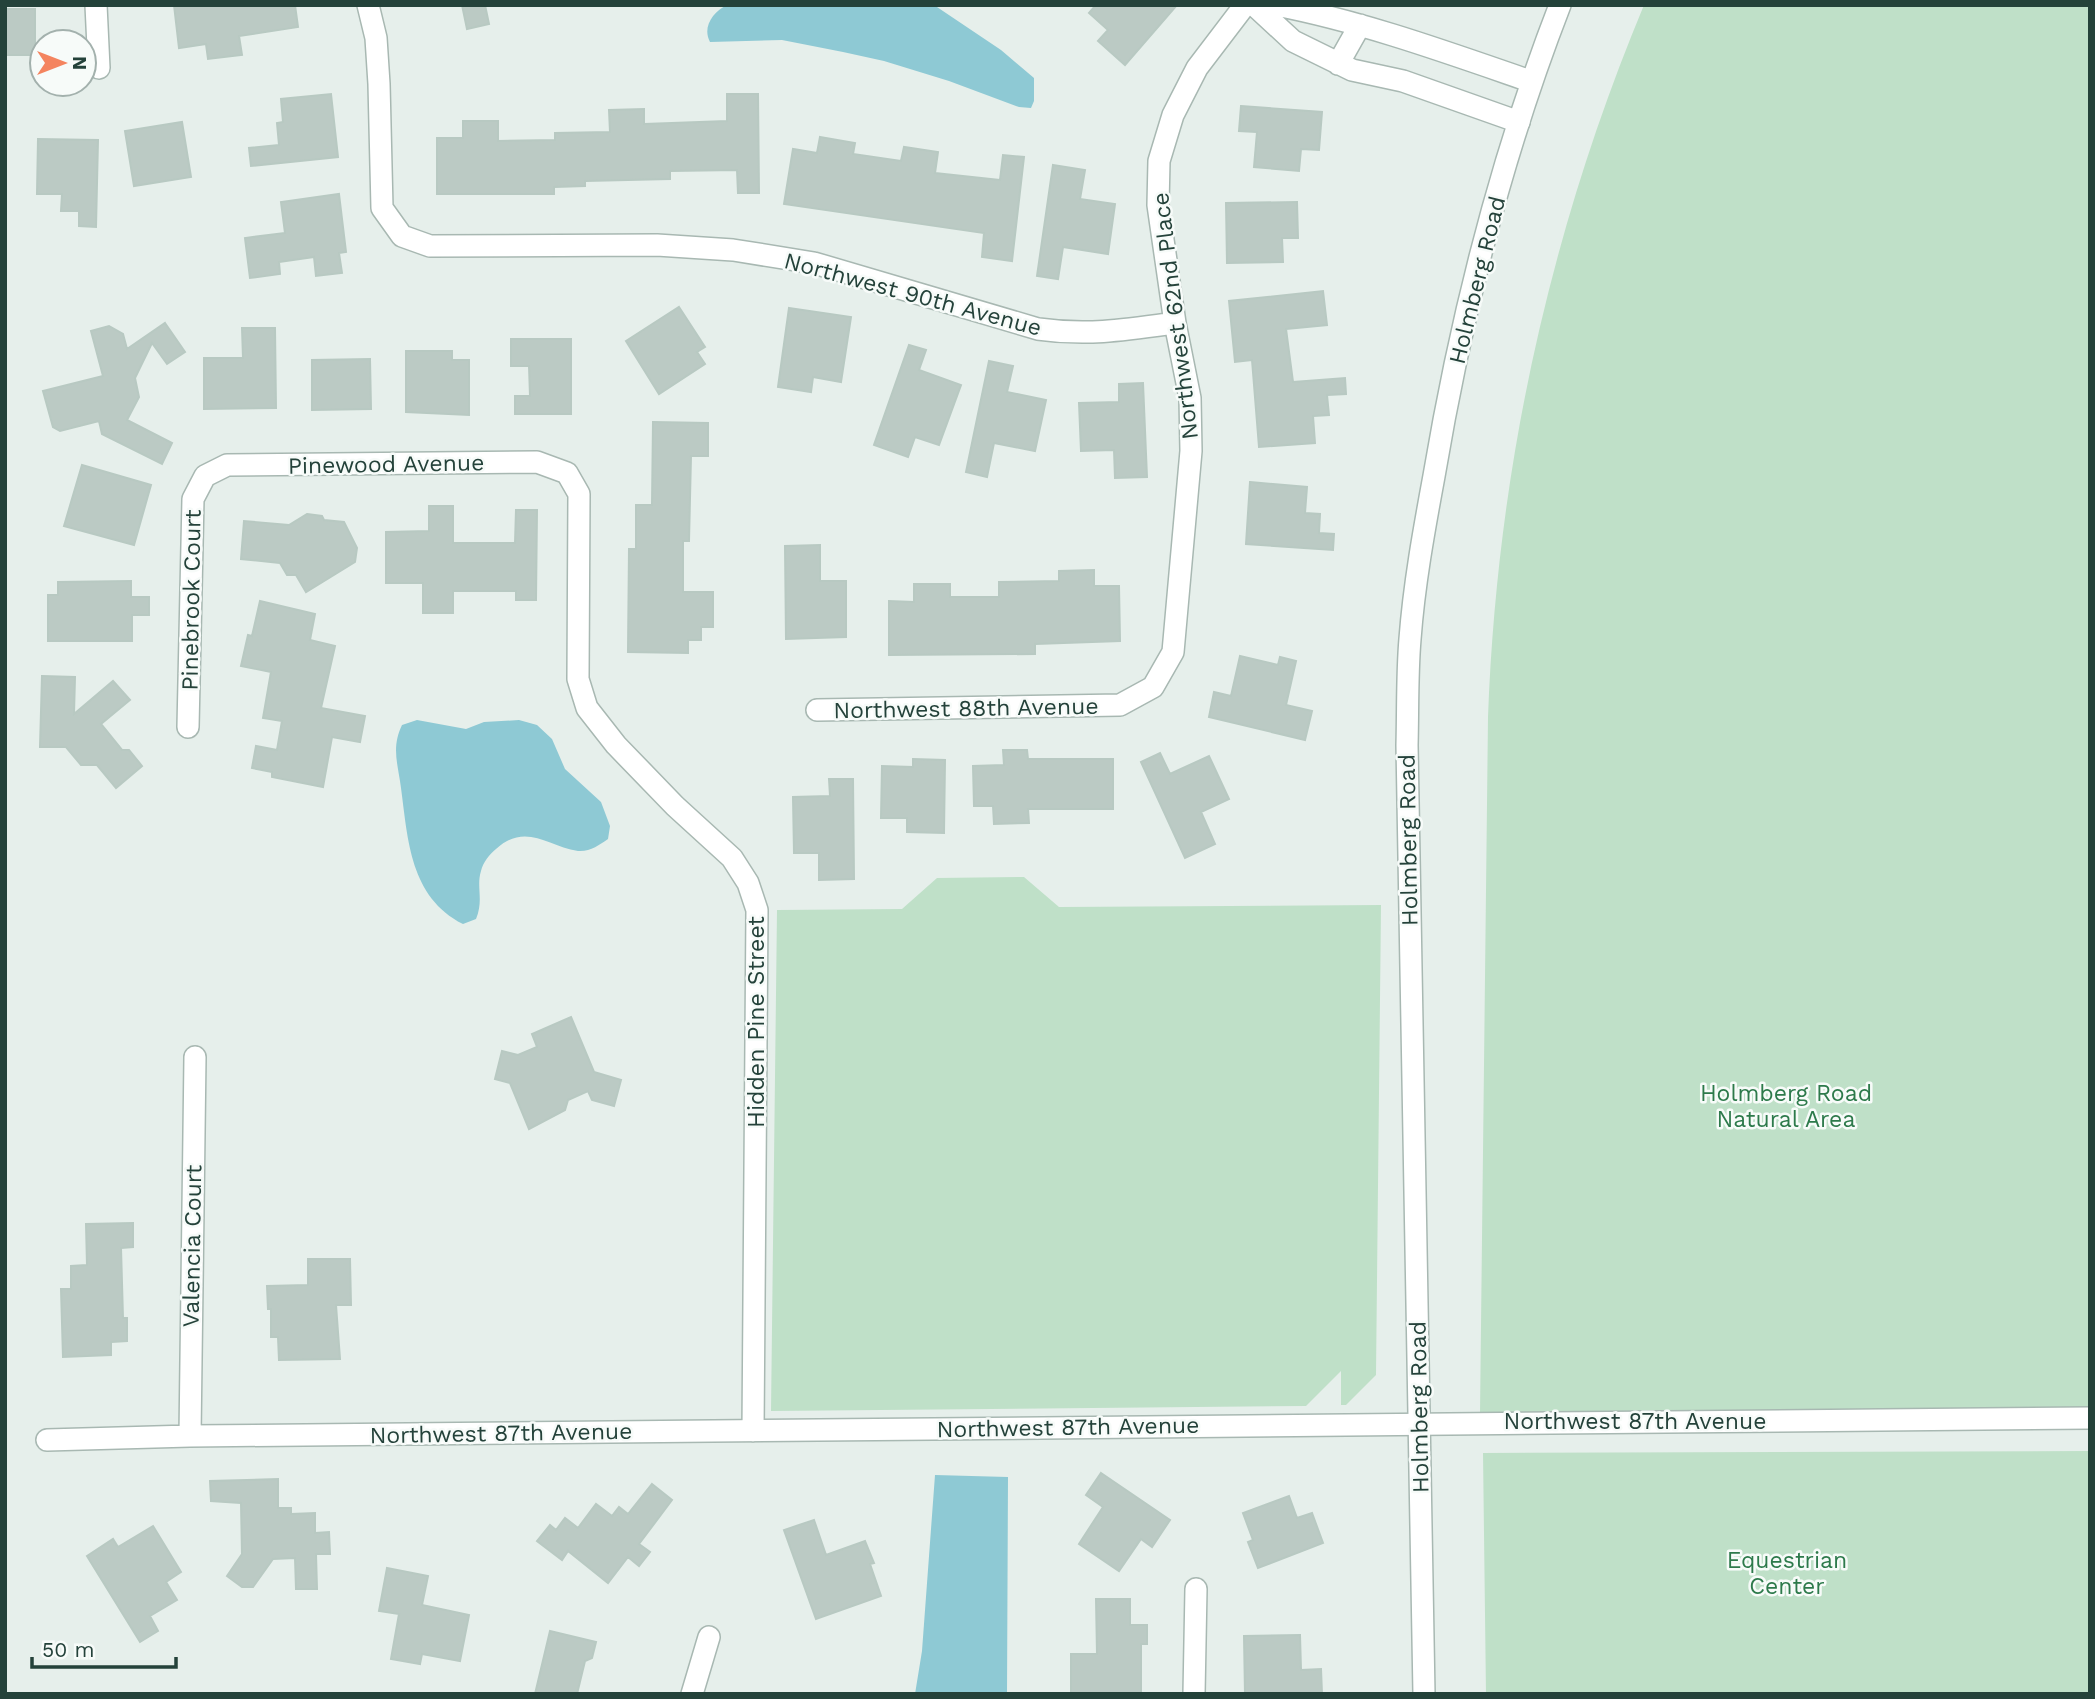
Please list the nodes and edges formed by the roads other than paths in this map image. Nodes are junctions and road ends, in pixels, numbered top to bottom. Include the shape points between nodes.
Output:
1 (96, 5) edge
2 (368, 5) edge
3 (1245, 5) edge
4 (1255, 5) edge
5 (1276, 5) edge
6 (1560, 5) edge
7 (1360, 24) junction
8 (1338, 64) junction
9 (99, 68) dead end
10 (1530, 81) junction
11 (1519, 122) junction
12 (1174, 323) junction
13 (567, 473) joint
14 (205, 476) joint
15 (1153, 687) joint
16 (817, 710) dead end
17 (188, 727) dead end
18 (195, 1057) dead end
19 (2090, 1418) edge
20 (1419, 1423) junction
21 (753, 1431) junction
22 (190, 1436) junction
23 (47, 1440) dead end
24 (1196, 1590) dead end
25 (709, 1637) dead end
26 (692, 1694) edge
27 (1194, 1694) edge
28 (1424, 1694) edge

1 - 9 street
2 - 12 street, Northwest 90th Avenue via 376,38 382,208 402,236 430,246 657,245 733,250 814,263 1038,329 1084,333
3 - 12 street, Northwest 62nd Place via 1197,68 1173,115 1159,161 1158,205
4 - 8 street via 1293,41
5 - 7 street
6 - 10 street, Holmberg Road
7 - 8 street
7 - 10 street
8 - 11 street via 1403,81
10 - 11 street, Holmberg Road
11 - 20 street, Holmberg Road via 1477,268 1443,418 1410,640 1407,745
12 - 15 street, Northwest 62nd Place via 1190,398 1191,451 1173,652
13 - 14 street, Pinewood Avenue via 537,462 227,465
13 - 21 street, Hidden Pine Street via 579,494 578,679 587,708 616,745 732,858 758,910
14 - 17 street, Pinebrook Court via 193,499
15 - 16 street, Northwest 88th Avenue via 1120,705
18 - 22 street, Valencia Court
19 - 20 street, Northwest 87th Avenue
20 - 21 street, Northwest 87th Avenue
20 - 28 street, Holmberg Road
21 - 22 street, Northwest 87th Avenue
22 - 23 street, Northwest 87th Avenue
24 - 27 street
25 - 26 street

